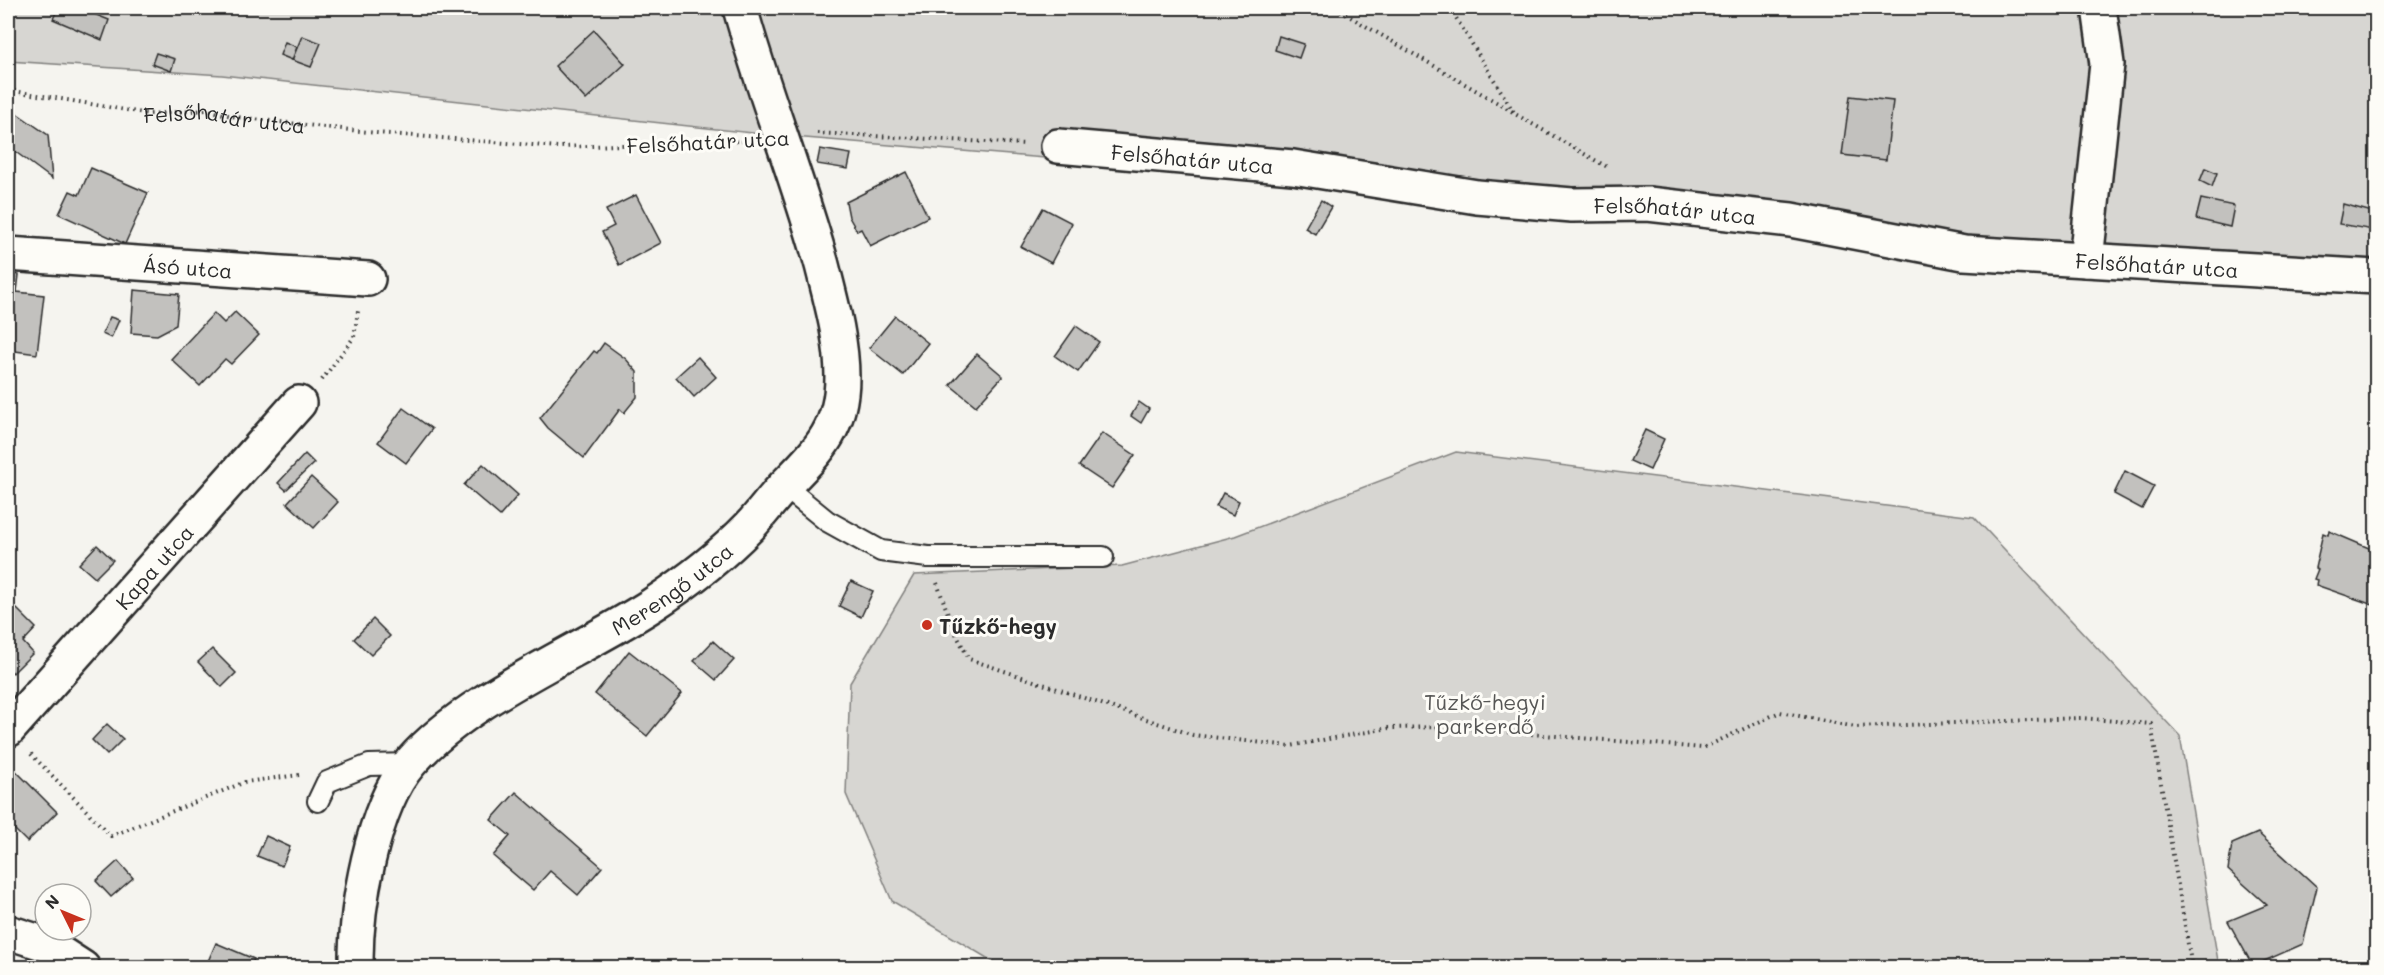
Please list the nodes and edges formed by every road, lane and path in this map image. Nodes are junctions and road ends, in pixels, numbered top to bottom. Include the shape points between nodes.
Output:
1 (740, 8) edge
2 (1335, 8) edge
3 (1450, 8) edge
4 (2099, 8) edge
5 (8, 90) edge
6 (1515, 114) junction
7 (782, 138) junction
8 (1058, 146) joint
9 (1616, 172) dead end
10 (8, 254) edge
11 (2086, 260) junction
12 (2376, 277) edge
13 (360, 279) joint
14 (298, 404) joint
15 (784, 486) junction
16 (928, 557) junction
17 (1103, 558) dead end
18 (8, 730) edge
19 (409, 764) junction
20 (299, 775) dead end
21 (318, 801) dead end
22 (8, 932) edge
23 (83, 968) edge
24 (356, 968) edge
25 (2192, 968) edge

1 - 7 street, Merengő utca
2 - 6 path
3 - 6 path
4 - 11 street via 2107,64
5 - 7 path, Felsőhatár utca via 149,114 207,110 366,132 558,147
6 - 9 path
7 - 8 path, Felsőhatár utca via 824,132
7 - 15 street, Merengő utca via 832,304 842,379 838,411 830,432 816,454
8 - 11 street, Felsőhatár utca via 1293,168 1477,197 1572,205 1648,204 1779,218 1964,253
10 - 13 street, Ásó utca
11 - 12 street, Felsőhatár utca
13 - 14 path via 354,337 338,362
14 - 18 street, Kapa utca
15 - 16 lane via 827,521 881,551
15 - 19 street, Merengő utca via 749,527 699,572 650,606 484,703
16 - 17 lane
16 - 25 path via 953,628 969,659 1193,735 1290,746 1389,728 1445,727 1703,748 1780,712 1855,727 2081,718 2151,724
18 - 20 path via 111,836 245,782
19 - 21 lane via 369,765 327,782
19 - 24 street, Merengő utca via 382,812 355,928
22 - 23 street via 46,944

